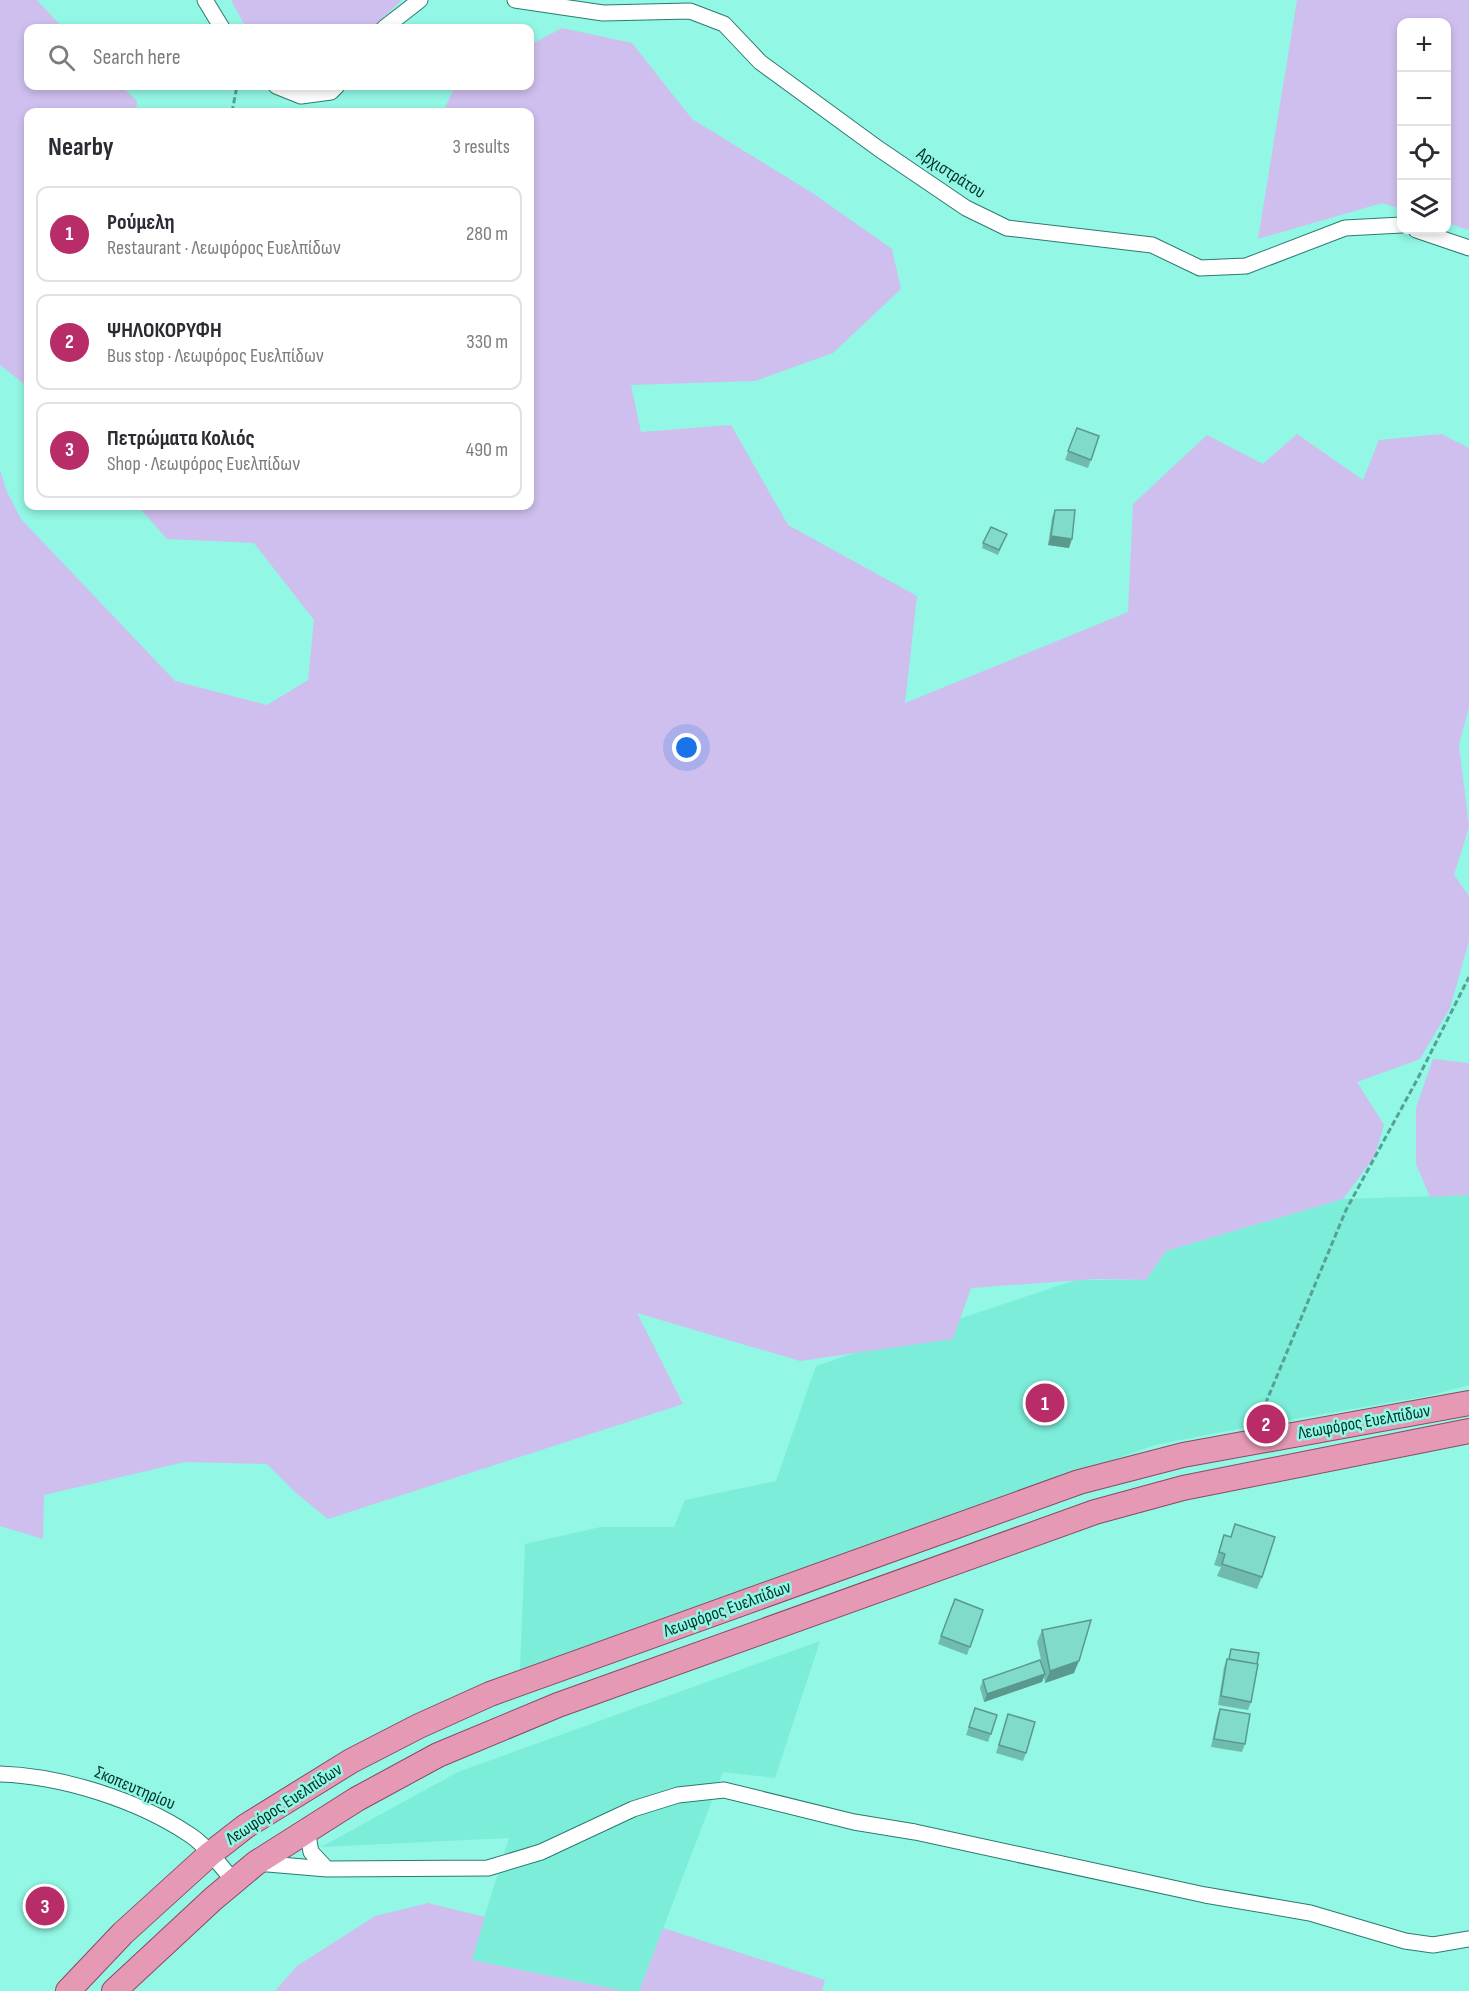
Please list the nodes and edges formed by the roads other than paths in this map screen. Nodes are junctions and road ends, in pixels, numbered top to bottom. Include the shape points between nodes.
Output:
1 (205, 0) edge
2 (420, 0) edge
3 (515, 0) edge
4 (220, 24) edge
5 (389, 24) edge
6 (286, 90) edge
7 (333, 90) edge
8 (1397, 225) edge
9 (1428, 234) edge
10 (1469, 248) edge
11 (1469, 1403) edge
12 (1469, 1431) edge
13 (0, 1774) edge
14 (307, 1830) junction
15 (210, 1854) junction
16 (256, 1863) junction
17 (327, 1869) junction
18 (234, 1881) junction
19 (1469, 1939) edge
20 (68, 1991) edge
21 (114, 1991) edge

1 - 4 street
2 - 5 street
3 - 8 street, Αρχιστράτου via 603,13 690,11 724,24 760,63 879,149 966,208 1007,228 1152,245 1200,268 1246,266 1345,228
6 - 7 street via 301,96
9 - 10 street
11 - 15 main road, Λεωφόρος Ευελπίδων via 1183,1455 1068,1486 490,1694 351,1761 246,1826
12 - 14 main road, Λεωφόρος Ευελπίδων via 1183,1488 1095,1512 558,1706 438,1755
13 - 15 street, Σκοπευτηρίου via 82,1786 125,1802 191,1835
14 - 16 main road, Λεωφόρος Ευελπίδων
14 - 17 street via 311,1852
15 - 18 street, Σκοπευτηρίου
15 - 20 main road, Λεωφόρος Ευελπίδων via 123,1933
16 - 17 street
16 - 18 main road, Λεωφόρος Ευελπίδων
17 - 19 street via 488,1868 541,1852 633,1809 678,1795 724,1790 854,1822 1204,1895 1310,1913 1405,1941 1433,1945
18 - 21 main road, Λεωφόρος Ευελπίδων

